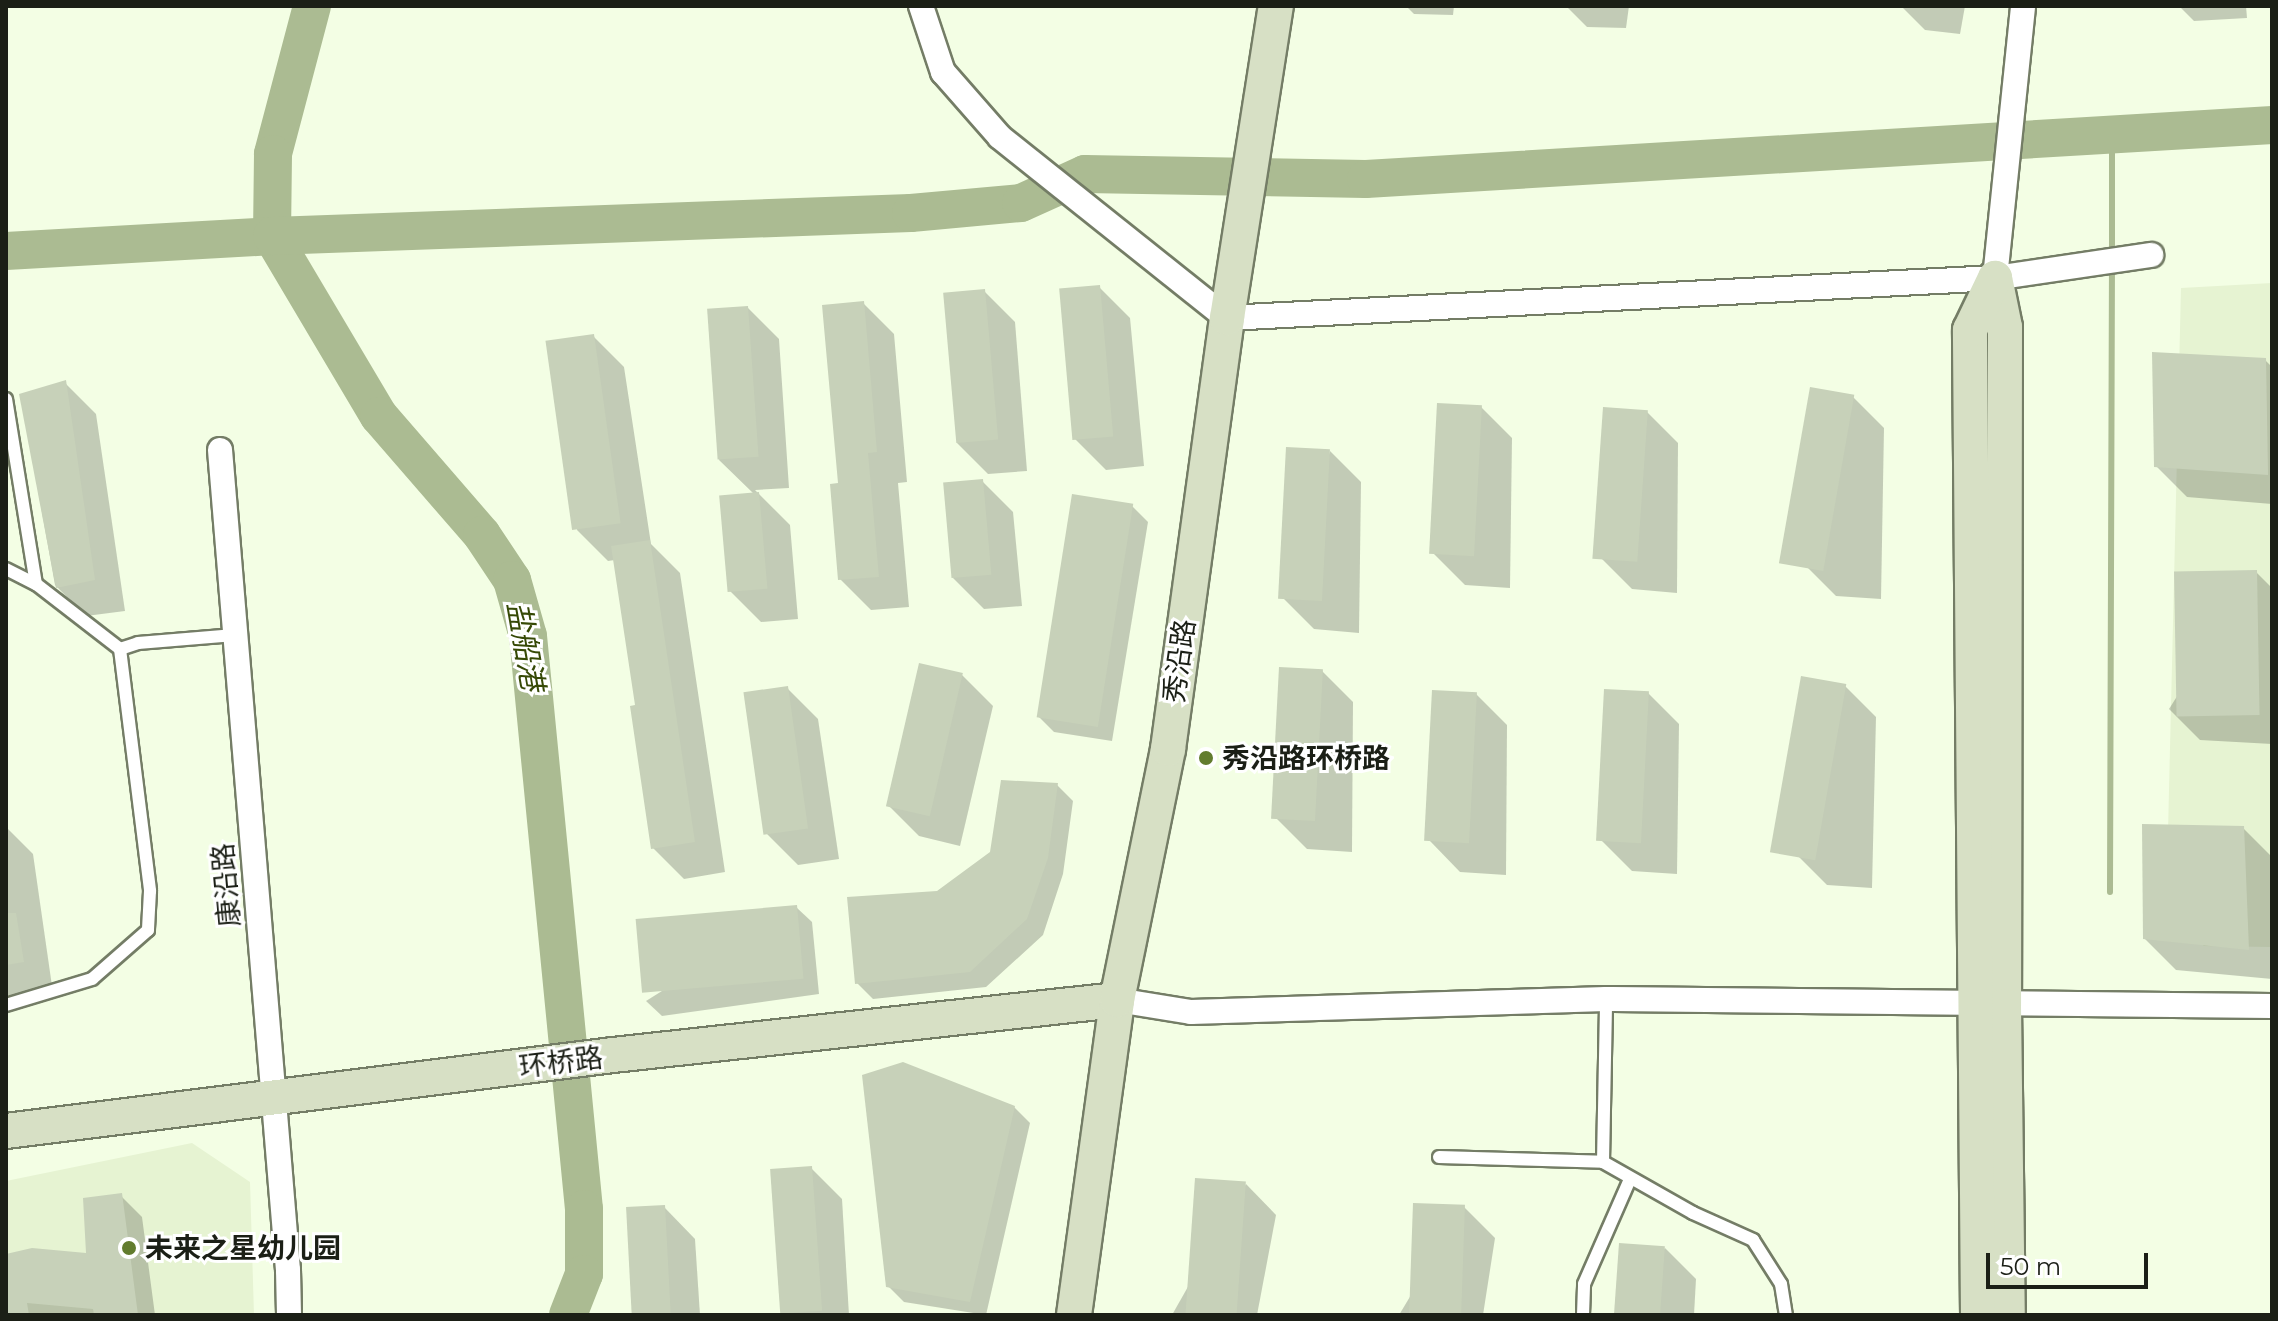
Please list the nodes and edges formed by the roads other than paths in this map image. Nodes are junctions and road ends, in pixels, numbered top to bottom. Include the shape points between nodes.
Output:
1 (921, 6) edge
2 (1276, 6) edge
3 (2023, 6) edge
4 (2151, 255) dead end
5 (1995, 278) junction
6 (1227, 318) junction
7 (6, 399) edge
8 (220, 450) dead end
9 (6, 569) edge
10 (36, 584) junction
11 (235, 635) junction
12 (120, 649) junction
13 (1606, 999) junction
14 (1117, 1000) junction
15 (6, 1005) edge
16 (1990, 1006) junction
17 (2272, 1006) edge
18 (274, 1098) junction
19 (6, 1131) edge
20 (1439, 1157) dead end
21 (1603, 1162) junction
22 (1630, 1179) junction
23 (289, 1315) edge
24 (1074, 1315) edge
25 (1583, 1315) edge
26 (1786, 1315) edge
27 (1978, 1315) edge
28 (2008, 1315) edge

1 - 6 street via 943,72 1000,137
2 - 6 street, 秀沿路
3 - 5 street
4 - 5 street
5 - 6 street
5 - 16 street via 2005,327
6 - 14 street, 秀沿路 via 1168,749
7 - 10 lane
8 - 11 street, 康沿路
9 - 10 lane
10 - 12 lane
11 - 12 lane
11 - 18 street, 康沿路
12 - 15 lane via 150,891 148,930 92,979
13 - 14 street via 1191,1012
13 - 16 street
13 - 21 lane
14 - 18 street, 环桥路
14 - 24 street, 秀沿路
16 - 17 street
16 - 27 street
16 - 28 street
18 - 19 street, 环桥路
18 - 23 street, 康沿路
20 - 21 lane
21 - 22 lane
22 - 25 lane via 1584,1284
22 - 26 lane via 1753,1240 1781,1284

